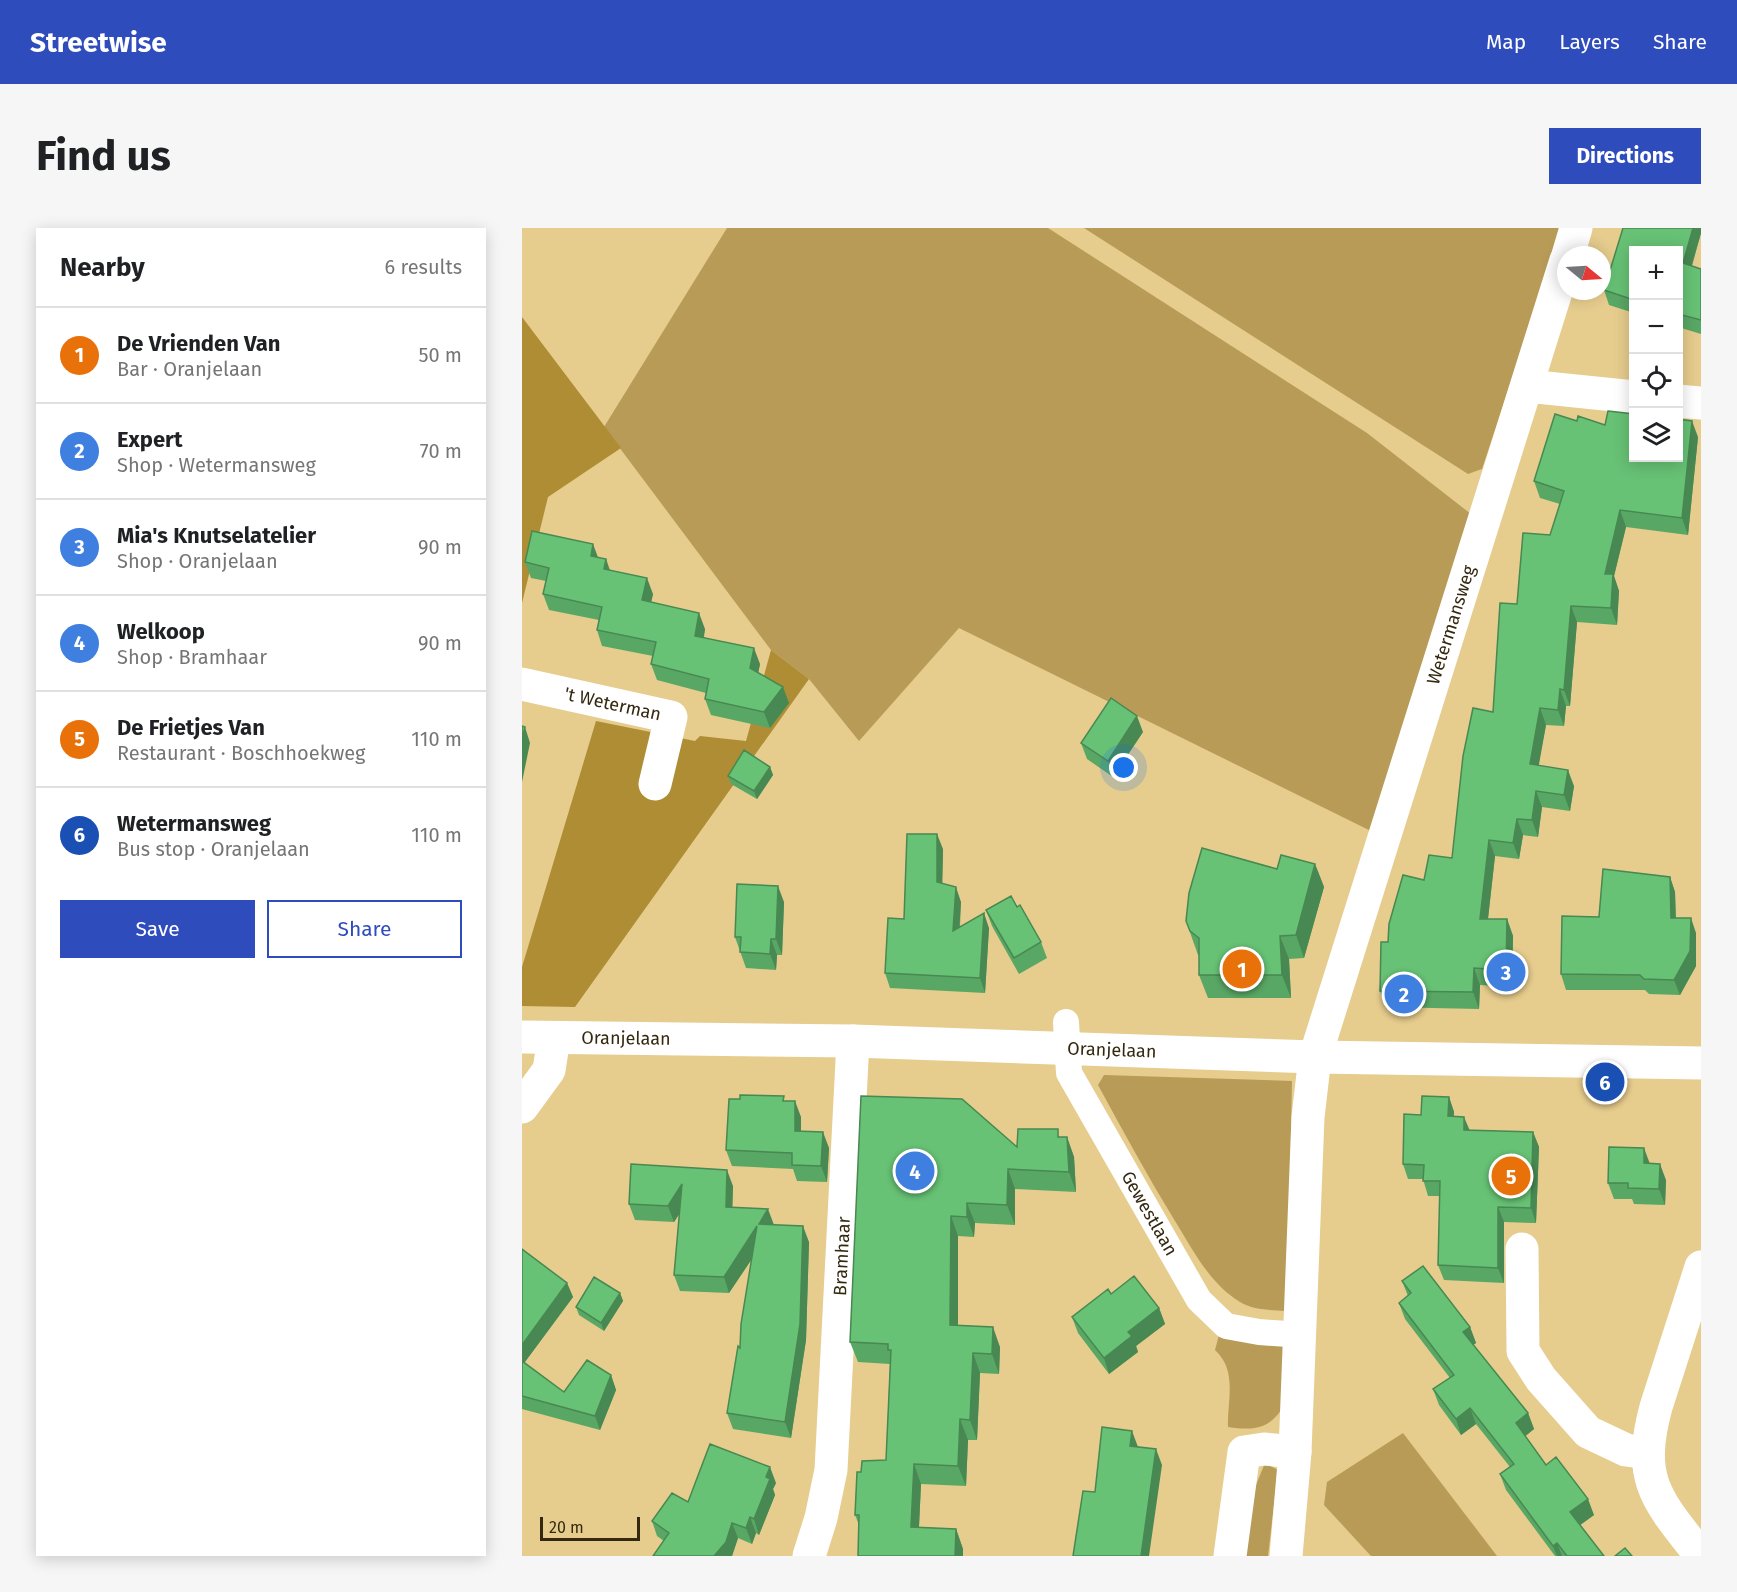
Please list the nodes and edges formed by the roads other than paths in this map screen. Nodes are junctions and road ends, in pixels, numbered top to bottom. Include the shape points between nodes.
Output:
1 (1576, 228) edge
2 (1571, 246) edge
3 (1557, 289) edge
4 (1527, 386) junction
5 (1629, 396) edge
6 (1683, 401) edge
7 (1701, 403) edge
8 (522, 684) edge
9 (656, 784) dead end
10 (1067, 1035) junction
11 (522, 1037) edge
12 (554, 1038) junction
13 (853, 1041) junction
14 (1315, 1057) junction
15 (1701, 1063) edge
16 (522, 1107) edge
17 (1522, 1250) dead end
18 (1701, 1267) edge
19 (1301, 1335) junction
20 (1295, 1452) junction
21 (1648, 1453) junction
22 (831, 1470) junction
23 (809, 1556) edge
24 (829, 1556) edge
25 (1230, 1556) edge
26 (1286, 1556) edge
27 (1701, 1556) edge

1 - 2 street
3 - 4 street, Wetermansweg
4 - 5 street
4 - 14 street, Wetermansweg
6 - 7 street
8 - 9 street, 't Weterman via 671,717
10 - 13 street, Oranjelaan
10 - 14 street, Oranjelaan
10 - 19 street, Gewestlaan via 1069,1073 1199,1300 1226,1326
11 - 12 street, Oranjelaan
12 - 13 street, Oranjelaan
12 - 16 street via 549,1070
13 - 22 street, Bramhaar
14 - 15 street, Oranjelaan
14 - 19 street via 1308,1117
17 - 21 street via 1523,1351 1541,1379 1588,1432 1626,1450
18 - 21 street via 1656,1407
19 - 20 street
20 - 25 street via 1244,1452
20 - 26 street
21 - 27 street via 1651,1482 1660,1504
22 - 23 street, Bramhaar
22 - 24 street, Bramhaar

